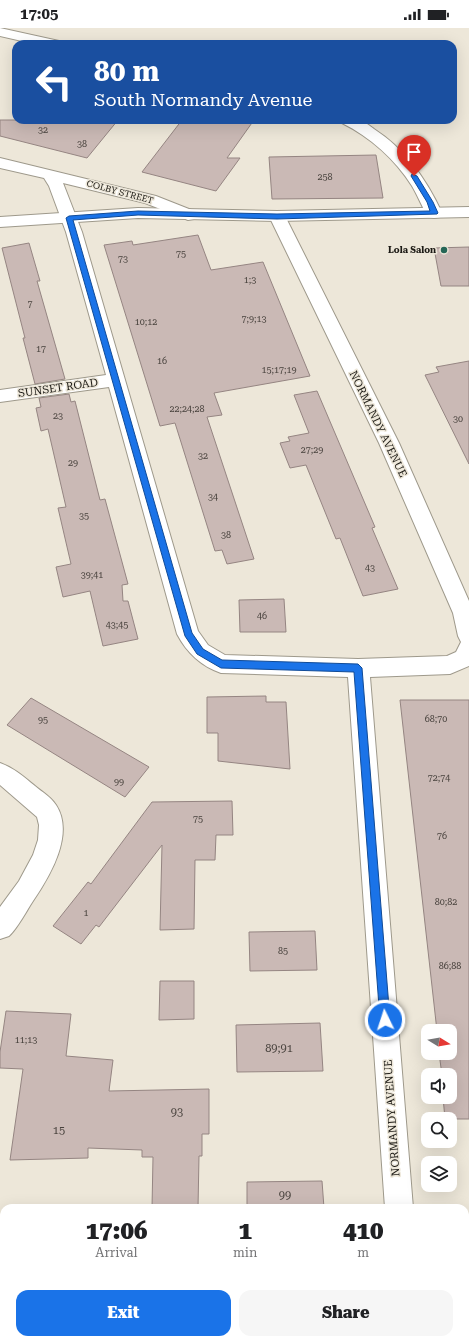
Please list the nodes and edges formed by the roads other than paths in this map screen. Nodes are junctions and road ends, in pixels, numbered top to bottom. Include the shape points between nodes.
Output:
1 (0, 32) edge
2 (36, 40) edge
3 (354, 124) edge
4 (0, 163) edge
5 (50, 175) junction
6 (469, 212) edge
7 (434, 213) junction
8 (188, 215) junction
9 (277, 216) junction
10 (69, 218) junction
11 (0, 222) edge
12 (116, 380) junction
13 (0, 396) edge
14 (469, 636) edge
15 (469, 648) edge
16 (358, 668) junction
17 (0, 772) edge
18 (0, 927) edge
19 (399, 1204) edge

1 - 2 street
3 - 7 street via 384,144 414,176
4 - 5 street, COLBY STREET
5 - 8 street, COLBY STREET via 150,199
5 - 10 street
6 - 7 street
7 - 9 street
8 - 9 street
8 - 10 street via 138,213
9 - 14 street, NORMANDY AVENUE via 389,443 464,613
10 - 11 street
10 - 12 street
12 - 13 street, SUNSET ROAD
12 - 16 street via 188,634 200,651 221,664
15 - 16 street via 464,658 450,665
16 - 19 street, NORMANDY AVENUE
17 - 18 street via 48,812 51,824 47,851 18,904

